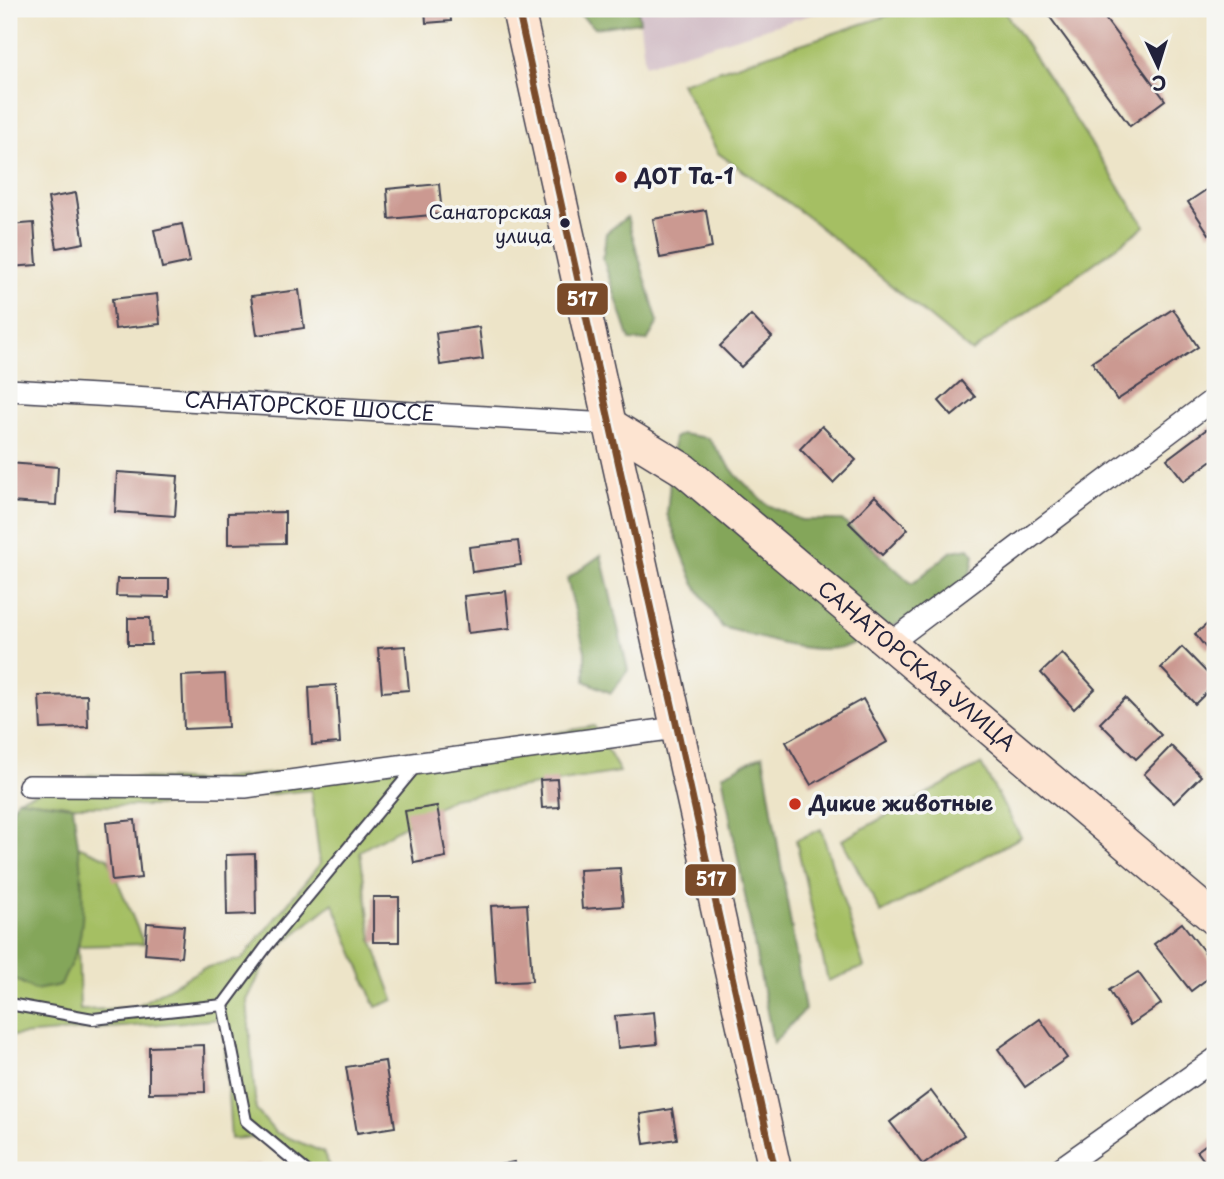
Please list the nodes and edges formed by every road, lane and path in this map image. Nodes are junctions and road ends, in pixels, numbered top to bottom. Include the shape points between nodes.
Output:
1 (518, 9) edge
2 (9, 390) edge
3 (1215, 398) edge
4 (609, 424) junction
5 (890, 644) junction
6 (676, 728) junction
7 (418, 764) junction
8 (29, 786) dead end
9 (1215, 919) edge
10 (9, 1004) edge
11 (223, 1005) junction
12 (1214, 1061) edge
13 (305, 1170) edge
14 (775, 1170) edge
15 (1058, 1170) edge

1 - 4 main road
2 - 4 street, САНАТОРСКОЕ ШОССЕ
3 - 5 street
4 - 5 main road, САНАТОРСКАЯ УЛИЦА via 684,470
4 - 6 main road
5 - 9 main road, САНАТОРСКАЯ УЛИЦА
6 - 7 street
6 - 14 main road
7 - 8 street via 245,787
7 - 11 lane
10 - 11 lane via 93,1019
11 - 13 lane via 246,1121
12 - 15 street

